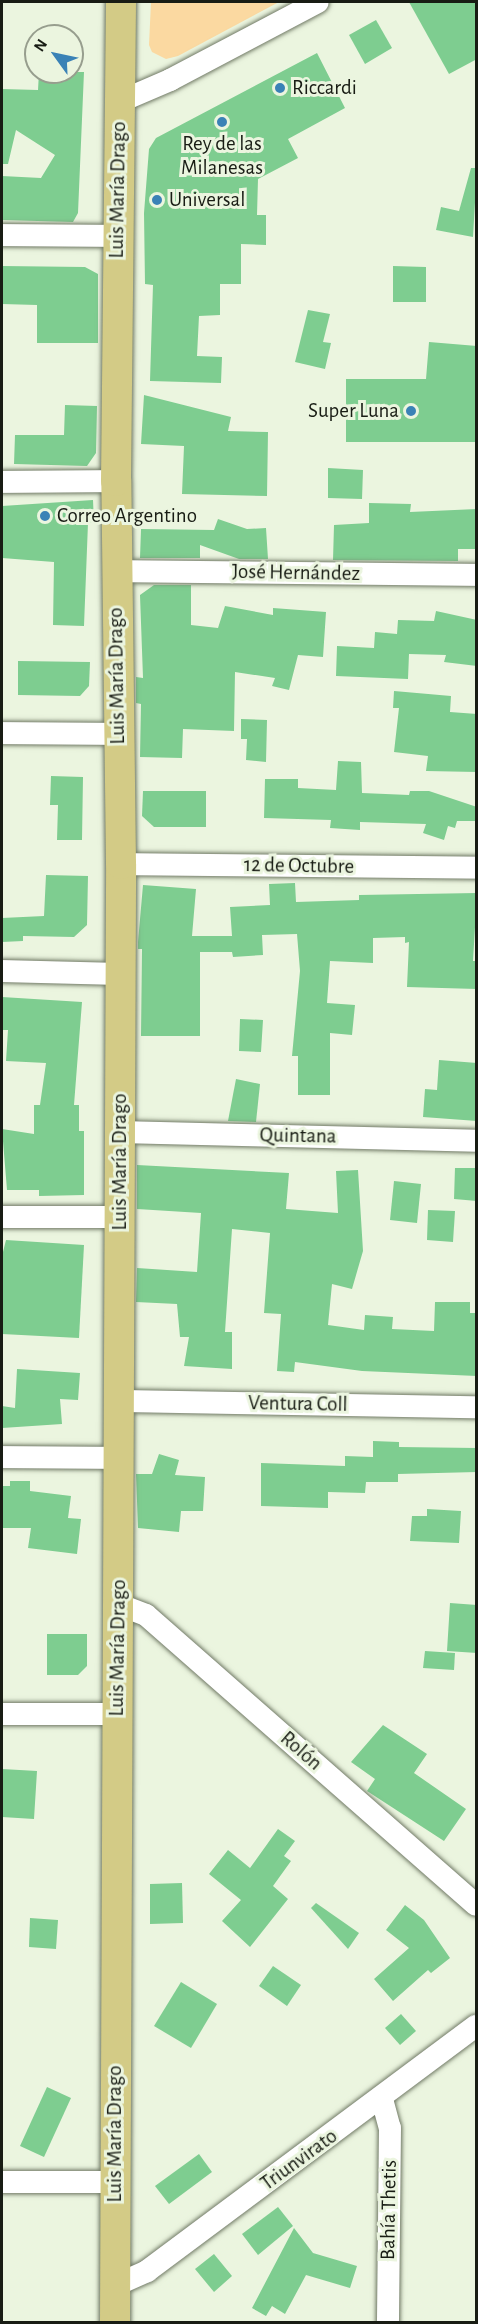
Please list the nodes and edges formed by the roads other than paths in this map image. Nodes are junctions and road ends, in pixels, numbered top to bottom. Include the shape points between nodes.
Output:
1 (121, 2) edge
2 (318, 2) edge
3 (119, 102) junction
4 (2, 235) edge
5 (118, 236) junction
6 (116, 481) junction
7 (2, 482) edge
8 (116, 571) junction
9 (477, 575) edge
10 (2, 733) edge
11 (118, 734) junction
12 (121, 864) junction
13 (477, 868) edge
14 (2, 971) edge
15 (119, 974) junction
16 (120, 1132) junction
17 (477, 1141) edge
18 (2, 1216) edge
19 (119, 1217) junction
20 (120, 1401) junction
21 (477, 1407) edge
22 (2, 1457) edge
23 (119, 1458) junction
24 (120, 1605) junction
25 (2, 1714) edge
26 (116, 1714) junction
27 (477, 1905) edge
28 (477, 2026) edge
29 (382, 2099) junction
30 (2, 2182) edge
31 (115, 2182) junction
32 (116, 2285) junction
33 (115, 2322) edge
34 (388, 2322) edge

1 - 3 main road, Luis María Drago
2 - 3 street via 170,80
3 - 5 main road, Luis María Drago
4 - 5 street
5 - 6 main road, Luis María Drago
6 - 7 street
6 - 8 main road, Luis María Drago
8 - 9 street, José Hernández
8 - 11 main road, Luis María Drago
10 - 11 street
11 - 12 main road, Luis María Drago
12 - 13 street, 12 de Octubre
12 - 15 main road, Luis María Drago
14 - 15 street
15 - 16 main road, Luis María Drago
16 - 17 street, Quintana
16 - 19 main road, Luis María Drago
18 - 19 street
19 - 20 main road, Luis María Drago
20 - 21 street, Ventura Coll
20 - 23 main road, Luis María Drago
22 - 23 street
23 - 24 main road, Luis María Drago
24 - 26 main road, Luis María Drago
24 - 27 street, Rolón via 146,1615
25 - 26 street
26 - 31 main road, Luis María Drago
28 - 29 street, Triunvirato
29 - 32 street, Triunvirato via 147,2271
29 - 34 street, Bahía Thetis via 390,2128
30 - 31 street
31 - 32 main road, Luis María Drago
32 - 33 main road, Luis María Drago

